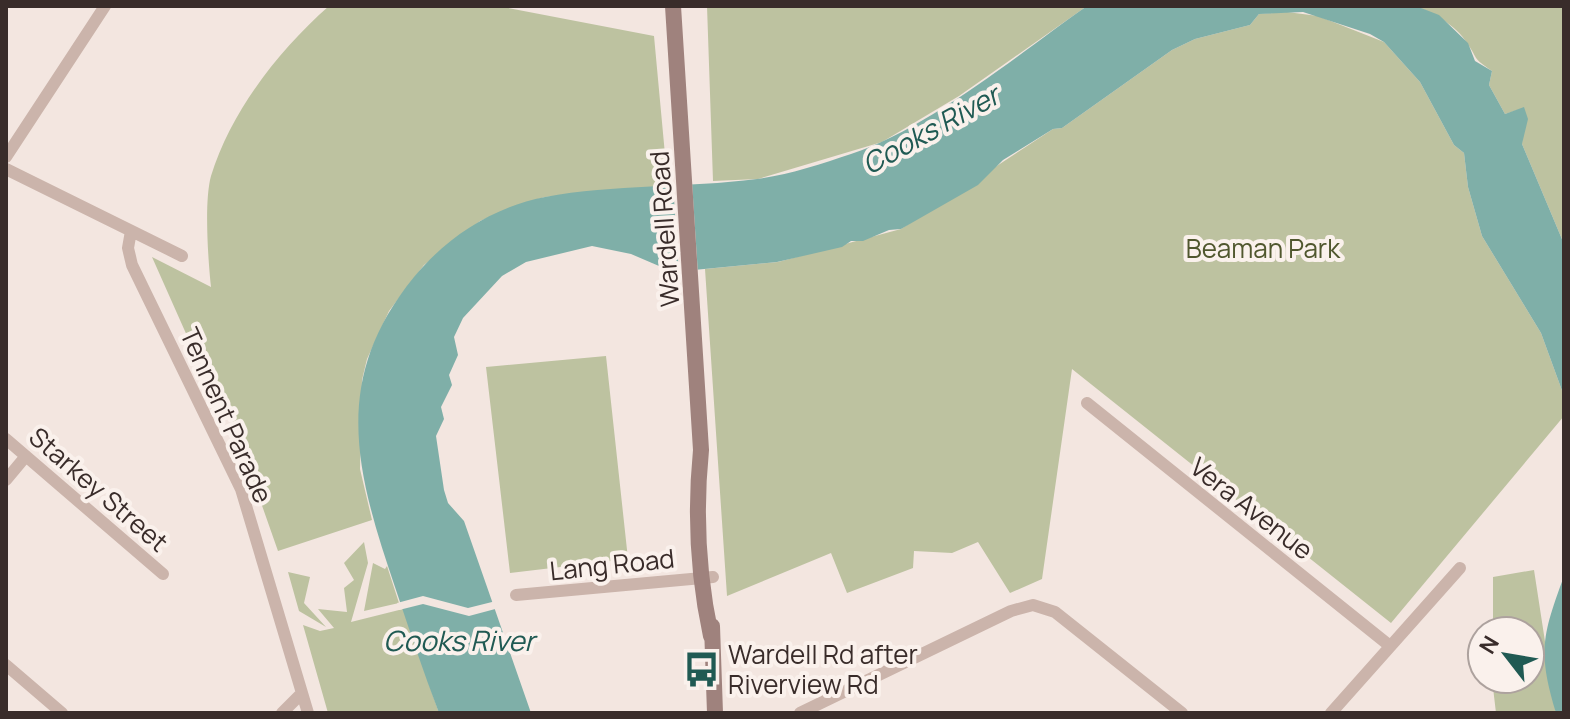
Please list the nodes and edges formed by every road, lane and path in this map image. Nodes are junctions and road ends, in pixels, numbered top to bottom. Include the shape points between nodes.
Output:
1 (105, 6) edge
2 (673, 6) edge
3 (6, 157) edge
4 (6, 169) edge
5 (131, 231) junction
6 (182, 256) dead end
7 (1087, 403) dead end
8 (6, 439) edge
9 (26, 456) junction
10 (6, 480) edge
11 (1460, 568) dead end
12 (163, 574) dead end
13 (702, 577) junction
14 (516, 595) dead end
15 (1390, 646) junction
16 (6, 665) edge
17 (302, 693) junction
18 (715, 712) edge
19 (62, 713) edge
20 (282, 713) edge
21 (308, 713) edge
22 (800, 713) edge
23 (1182, 713) edge
24 (1331, 713) edge

1 - 3 street
2 - 13 main road, Wardell Road via 701,450
4 - 5 street
5 - 6 street
5 - 17 street, Tennent Parade via 132,265 241,489
7 - 15 street, Vera Avenue
8 - 9 street, Starkey Street
9 - 10 street
9 - 12 street, Starkey Street
11 - 15 street
13 - 14 street, Lang Road
13 - 18 main road, Wardell Road
15 - 24 street
16 - 19 street
17 - 20 street
17 - 21 street, Tennent Parade
22 - 23 street via 1033,605 1055,612

